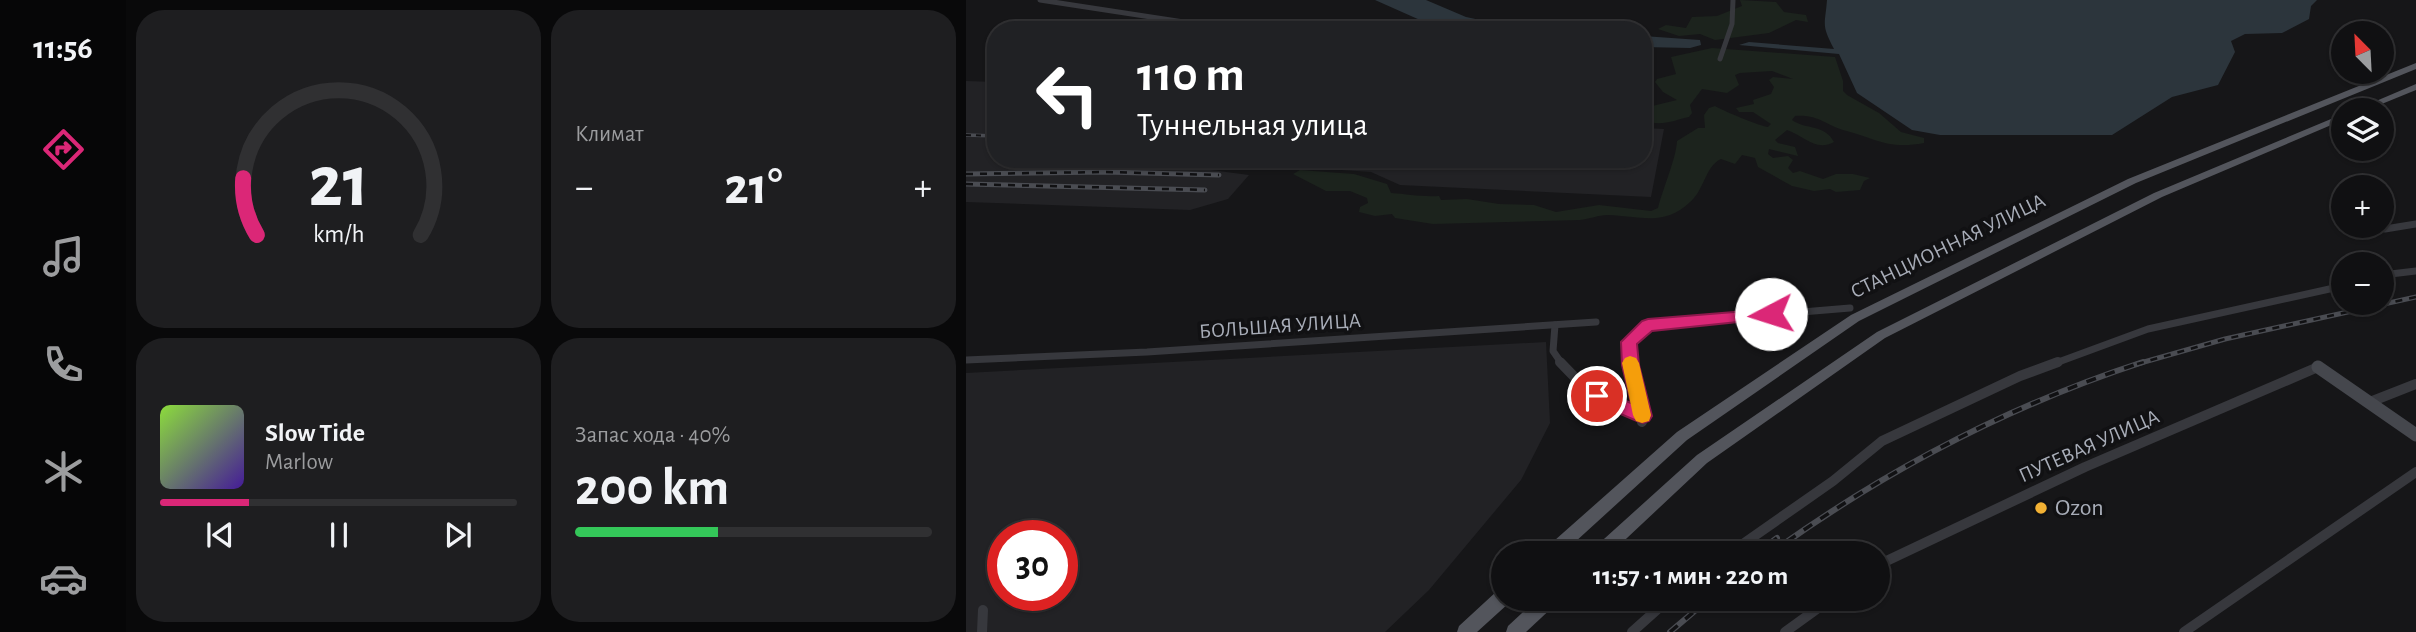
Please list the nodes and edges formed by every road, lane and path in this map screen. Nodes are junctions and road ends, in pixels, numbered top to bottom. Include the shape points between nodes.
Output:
1 (1040, 0) edge
2 (1733, 0) edge
3 (1177, 21) edge
4 (1720, 59) dead end
5 (2416, 66) edge
6 (2416, 87) edge
7 (2389, 98) edge
8 (2331, 122) edge
9 (2416, 224) edge
10 (2394, 228) edge
11 (2416, 271) edge
12 (2394, 274) edge
13 (2331, 289) edge
14 (1850, 308) dead end
15 (1597, 322) dead end
16 (1555, 325) junction
17 (966, 360) edge
18 (2318, 367) joint
19 (2416, 384) edge
20 (2370, 402) junction
21 (2416, 435) edge
22 (2416, 472) edge
23 (1565, 541) edge
24 (1613, 541) edge
25 (1747, 541) edge
26 (1890, 559) edge
27 (1491, 608) edge
28 (983, 610) dead end
29 (1536, 611) edge
30 (1655, 611) edge
31 (1814, 611) edge
32 (982, 632) edge
33 (1465, 632) edge
34 (1514, 632) edge
35 (1632, 632) edge
36 (1785, 632) edge
37 (2184, 632) edge

1 - 3 street
2 - 4 street via 1732,24
5 - 23 main road, СТАНЦИОННАЯ УЛИЦА via 2132,181 1854,318 1682,436
6 - 7 main road
8 - 24 main road via 2158,195 1881,335 1702,459
9 - 10 street
11 - 12 street
13 - 25 street via 2148,329 2020,376 1882,441
14 - 16 street via 1648,325 1629,342 1642,419 1588,391 1564,366 1553,351
15 - 16 street, БОЛЬШАЯ УЛИЦА
16 - 17 street, БОЛЬШАЯ УЛИЦА
18 - 20 street
18 - 26 street, ПУТЕВАЯ УЛИЦА via 2085,467
19 - 20 street
20 - 21 street
22 - 37 street
27 - 33 main road
28 - 32 street
29 - 34 main road
30 - 35 street
31 - 36 street

